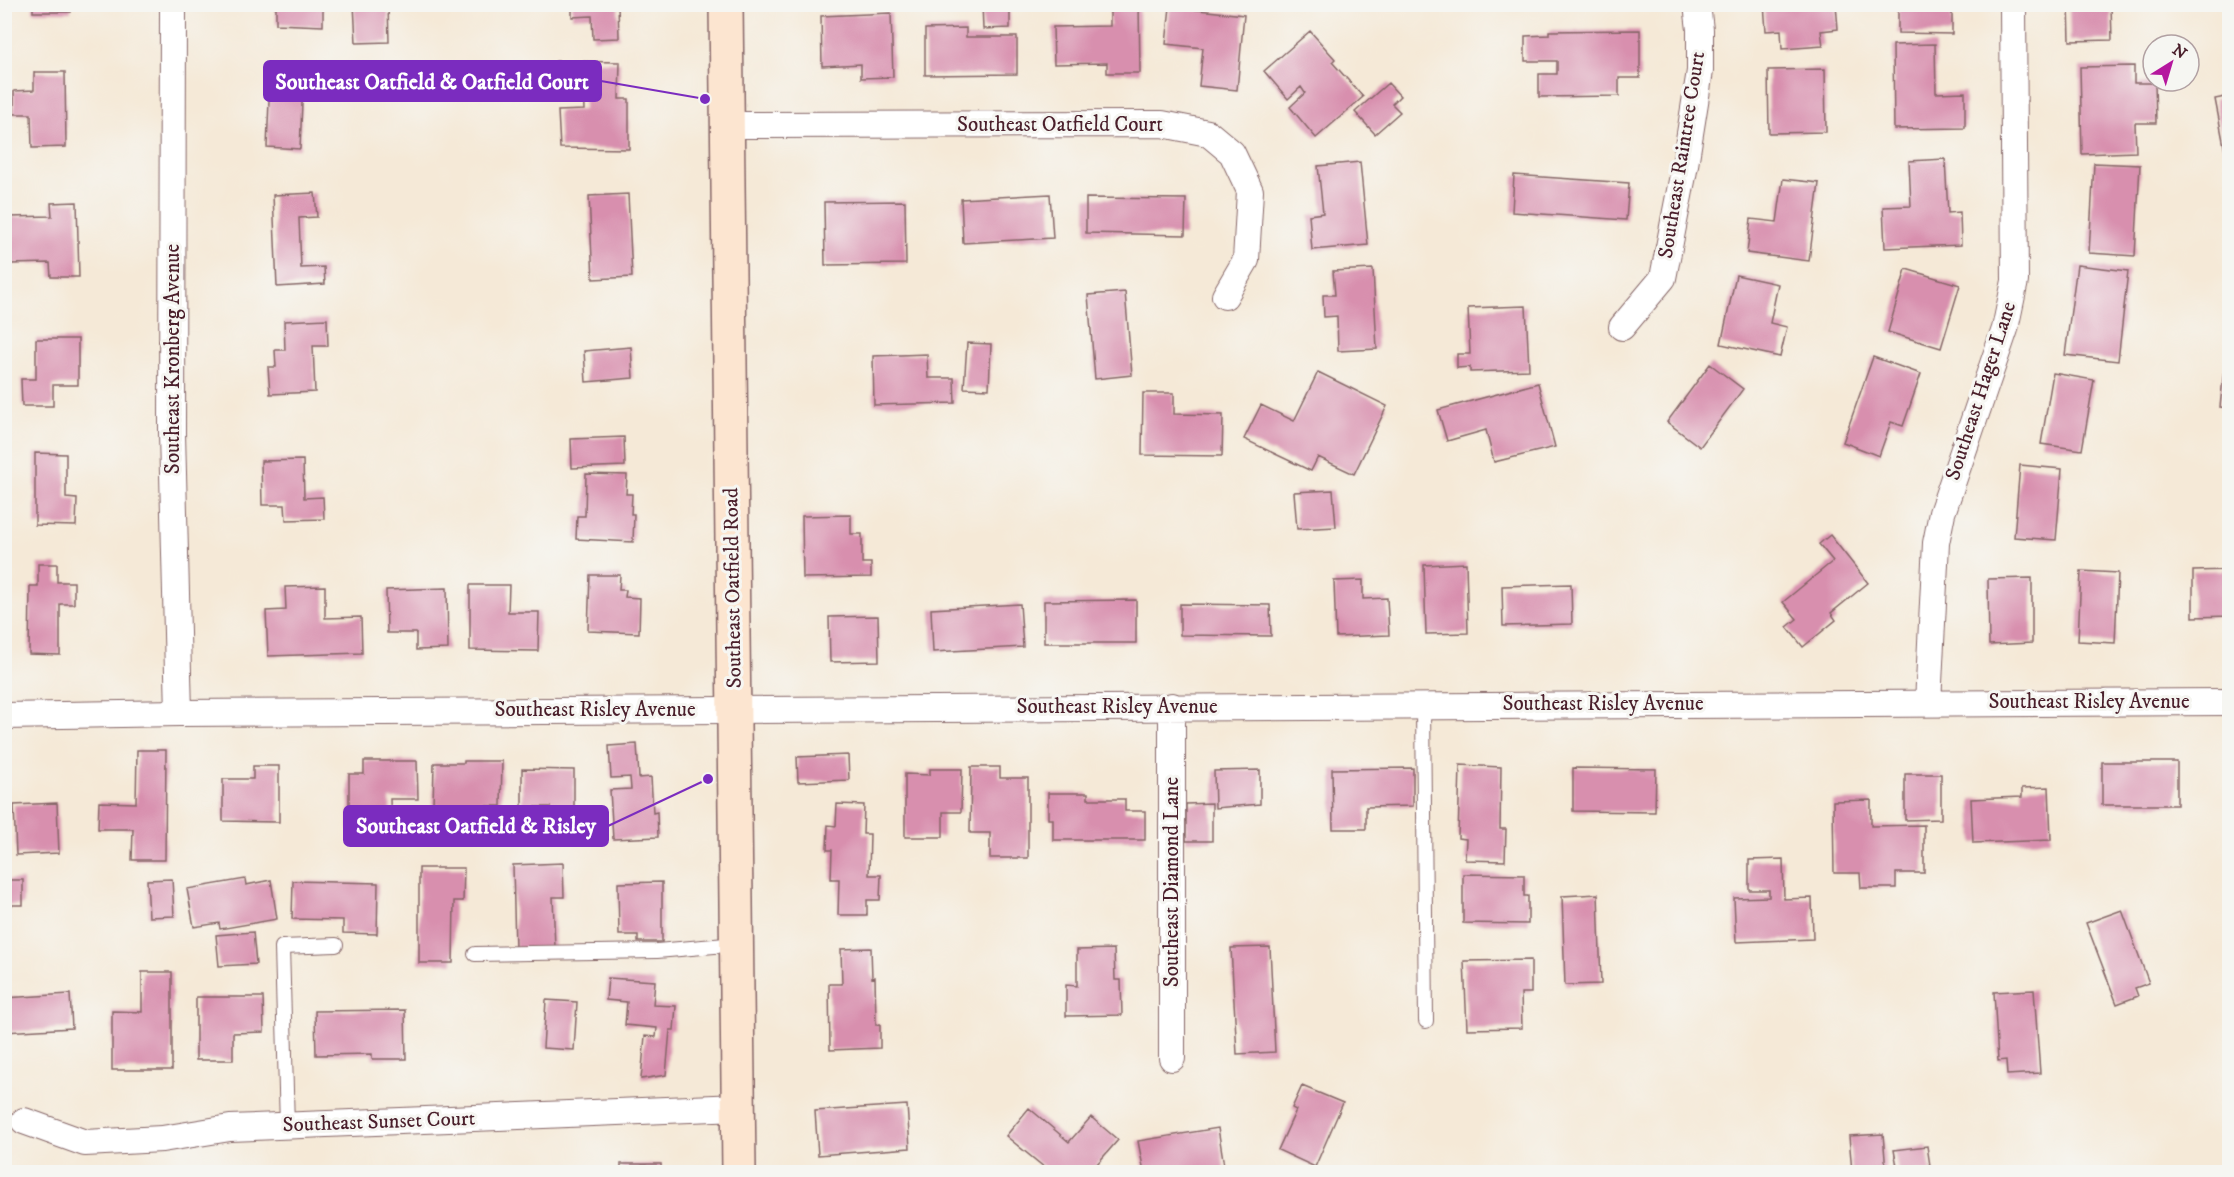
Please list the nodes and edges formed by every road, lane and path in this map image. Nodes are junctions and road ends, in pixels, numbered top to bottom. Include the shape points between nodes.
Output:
1 (173, 4) edge
2 (726, 4) edge
3 (1697, 4) edge
4 (2013, 4) edge
5 (727, 125) junction
6 (1225, 296) dead end
7 (1622, 327) dead end
8 (2229, 702) edge
9 (1928, 703) junction
10 (1424, 705) junction
11 (1172, 706) junction
12 (734, 710) junction
13 (178, 713) junction
14 (4, 716) edge
15 (737, 944) junction
16 (336, 945) dead end
17 (475, 954) dead end
18 (1426, 1021) dead end
19 (1172, 1058) dead end
20 (739, 1107) junction
21 (24, 1121) dead end
22 (287, 1126) junction
23 (740, 1173) edge

1 - 13 street, Southeast Kronberg Avenue via 172,433
2 - 5 main road, Southeast Oatfield Road
3 - 7 street, Southeast Raintree Court via 1700,71 1663,278
4 - 9 street, Southeast Hager Lane via 2015,282 2005,329 1942,513 1936,543
5 - 6 street, Southeast Oatfield Court via 1162,124 1208,133 1232,153 1250,191 1246,260
5 - 12 main road, Southeast Oatfield Road
8 - 9 street, Southeast Risley Avenue
9 - 10 street, Southeast Risley Avenue
10 - 11 street, Southeast Risley Avenue
10 - 18 lane
11 - 12 street, Southeast Risley Avenue
11 - 19 street, Southeast Diamond Lane
12 - 13 street, Southeast Risley Avenue
12 - 15 main road, Southeast Oatfield Road
13 - 14 street, Southeast Risley Avenue
15 - 17 lane via 657,951
15 - 20 main road, Southeast Oatfield Road
16 - 22 lane via 282,947
20 - 22 street, Southeast Sunset Court
20 - 23 main road, Southeast Oatfield Road
21 - 22 street, Southeast Sunset Court via 85,1143

